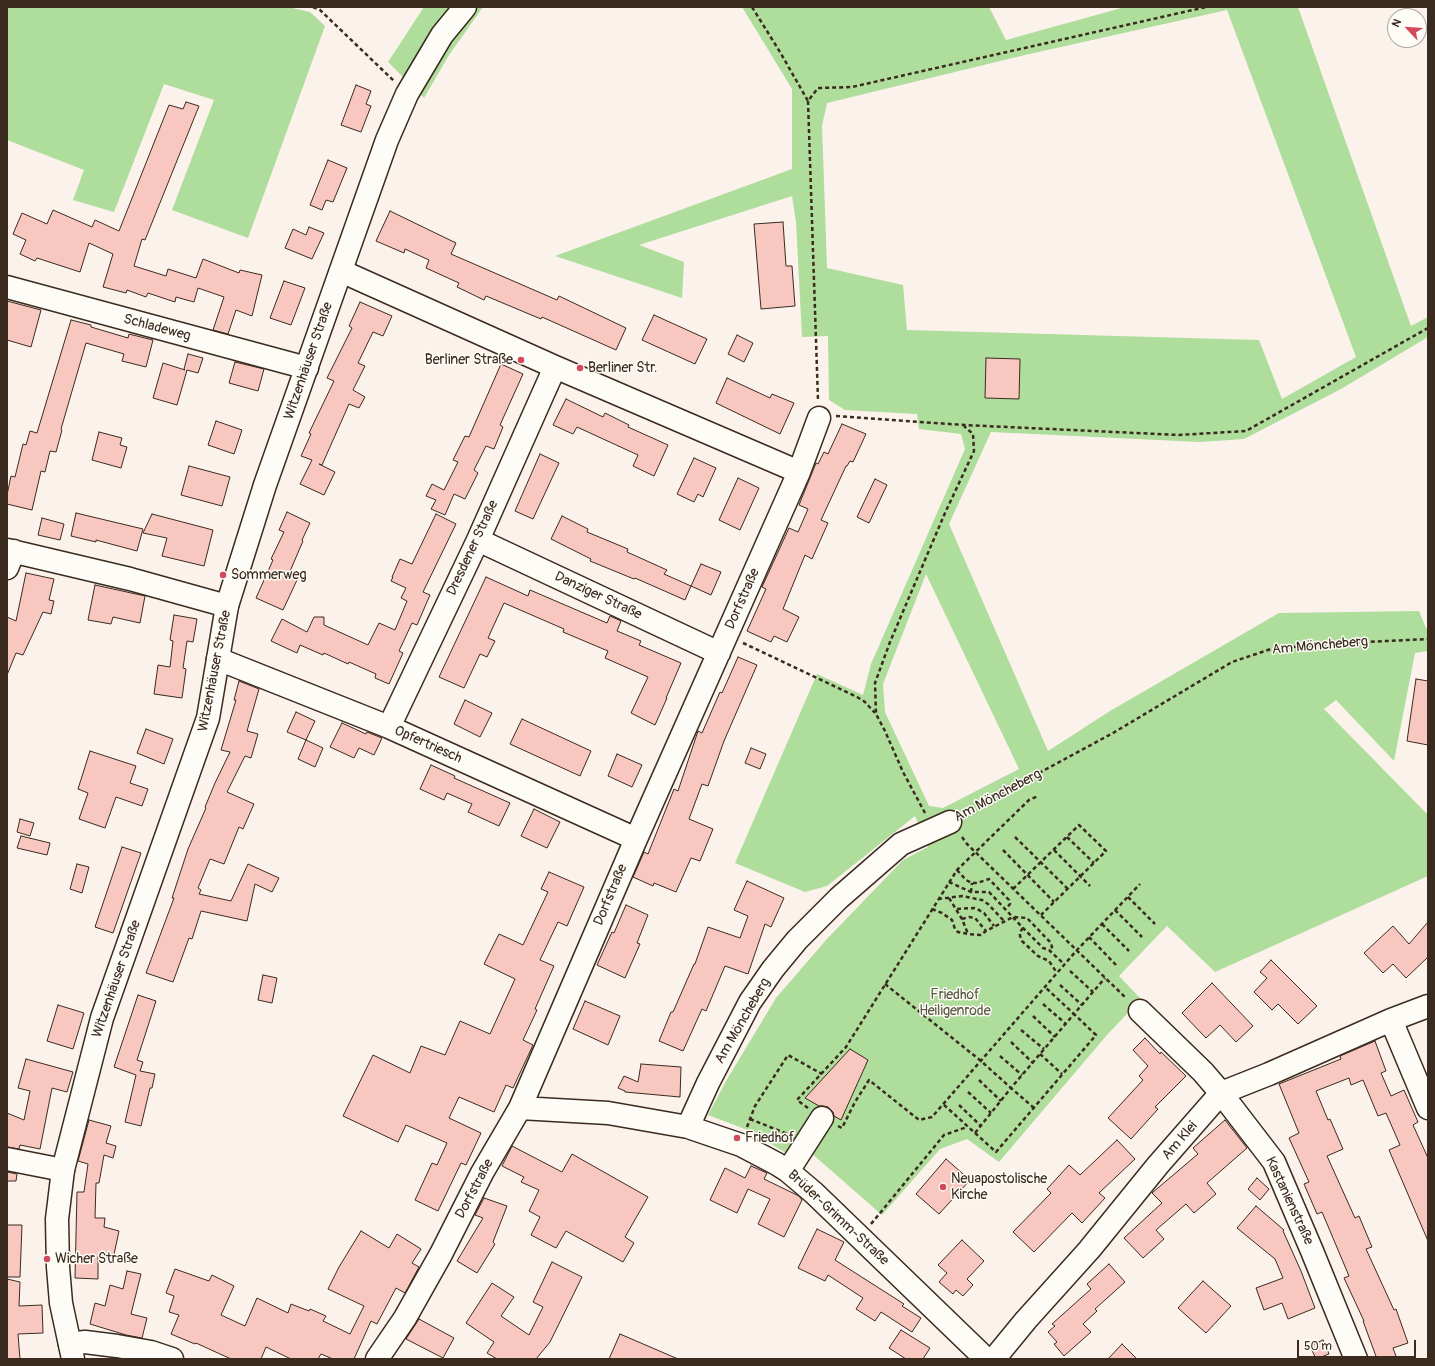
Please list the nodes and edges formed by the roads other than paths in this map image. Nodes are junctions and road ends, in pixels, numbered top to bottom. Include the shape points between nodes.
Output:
1 (465, 7) edge
2 (341, 272) junction
3 (7, 287) edge
4 (555, 367) junction
5 (307, 368) junction
6 (818, 418) road end
7 (799, 472) junction
8 (478, 540) junction
9 (9, 556) edge
10 (227, 606) junction
11 (722, 644) junction
12 (218, 659) junction
13 (389, 727) junction
14 (941, 825) road end
15 (636, 839) junction
16 (1428, 1006) edge
17 (1140, 1011) road end
18 (1391, 1020) junction
19 (1221, 1093) junction
20 (520, 1108) junction
21 (1428, 1108) edge
22 (822, 1118) road end
23 (688, 1127) junction
24 (7, 1159) edge
25 (63, 1170) junction
26 (788, 1171) junction
27 (71, 1352) edge
28 (172, 1359) edge
29 (377, 1359) edge
30 (986, 1359) edge
31 (994, 1359) edge
32 (1356, 1359) edge

1 - 2 street, Witzenhäuser Straße via 442,35 407,94 387,140
2 - 4 street
2 - 5 street, Witzenhäuser Straße
3 - 5 street, Schladeweg
4 - 7 street
4 - 8 street, Dresdener Straße
5 - 10 street, Witzenhäuser Straße via 265,485
6 - 7 street, Dorfstraße
7 - 11 street, Dorfstraße
8 - 11 street, Danziger Straße
8 - 13 street, Dresdener Straße
9 - 10 street via 130,579
10 - 12 street, Witzenhäuser Straße
11 - 15 street, Dorfstraße
12 - 13 street, Opfertriesch
12 - 25 street, Witzenhäuser Straße via 208,718 102,1018
13 - 15 street, Opfertriesch
14 - 23 street, Am Möncheberg via 901,844 797,940 750,1002
15 - 20 street, Dorfstraße
16 - 18 street, Am Klei
17 - 19 street, Kastanienstraße
18 - 19 street, Am Klei
18 - 21 street
19 - 31 street, Am Klei
19 - 32 street, Kastanienstraße via 1274,1162
20 - 23 street, Brüder-Grimm-Straße via 608,1113
20 - 29 street, Dorfstraße via 482,1173 405,1318
22 - 26 street
23 - 26 street, Brüder-Grimm-Straße via 741,1145
24 - 25 street
25 - 27 street, Witzenhäuser Straße via 57,1219 58,1268 61,1304
26 - 30 street, Brüder-Grimm-Straße
27 - 28 street via 85,1342 151,1352

